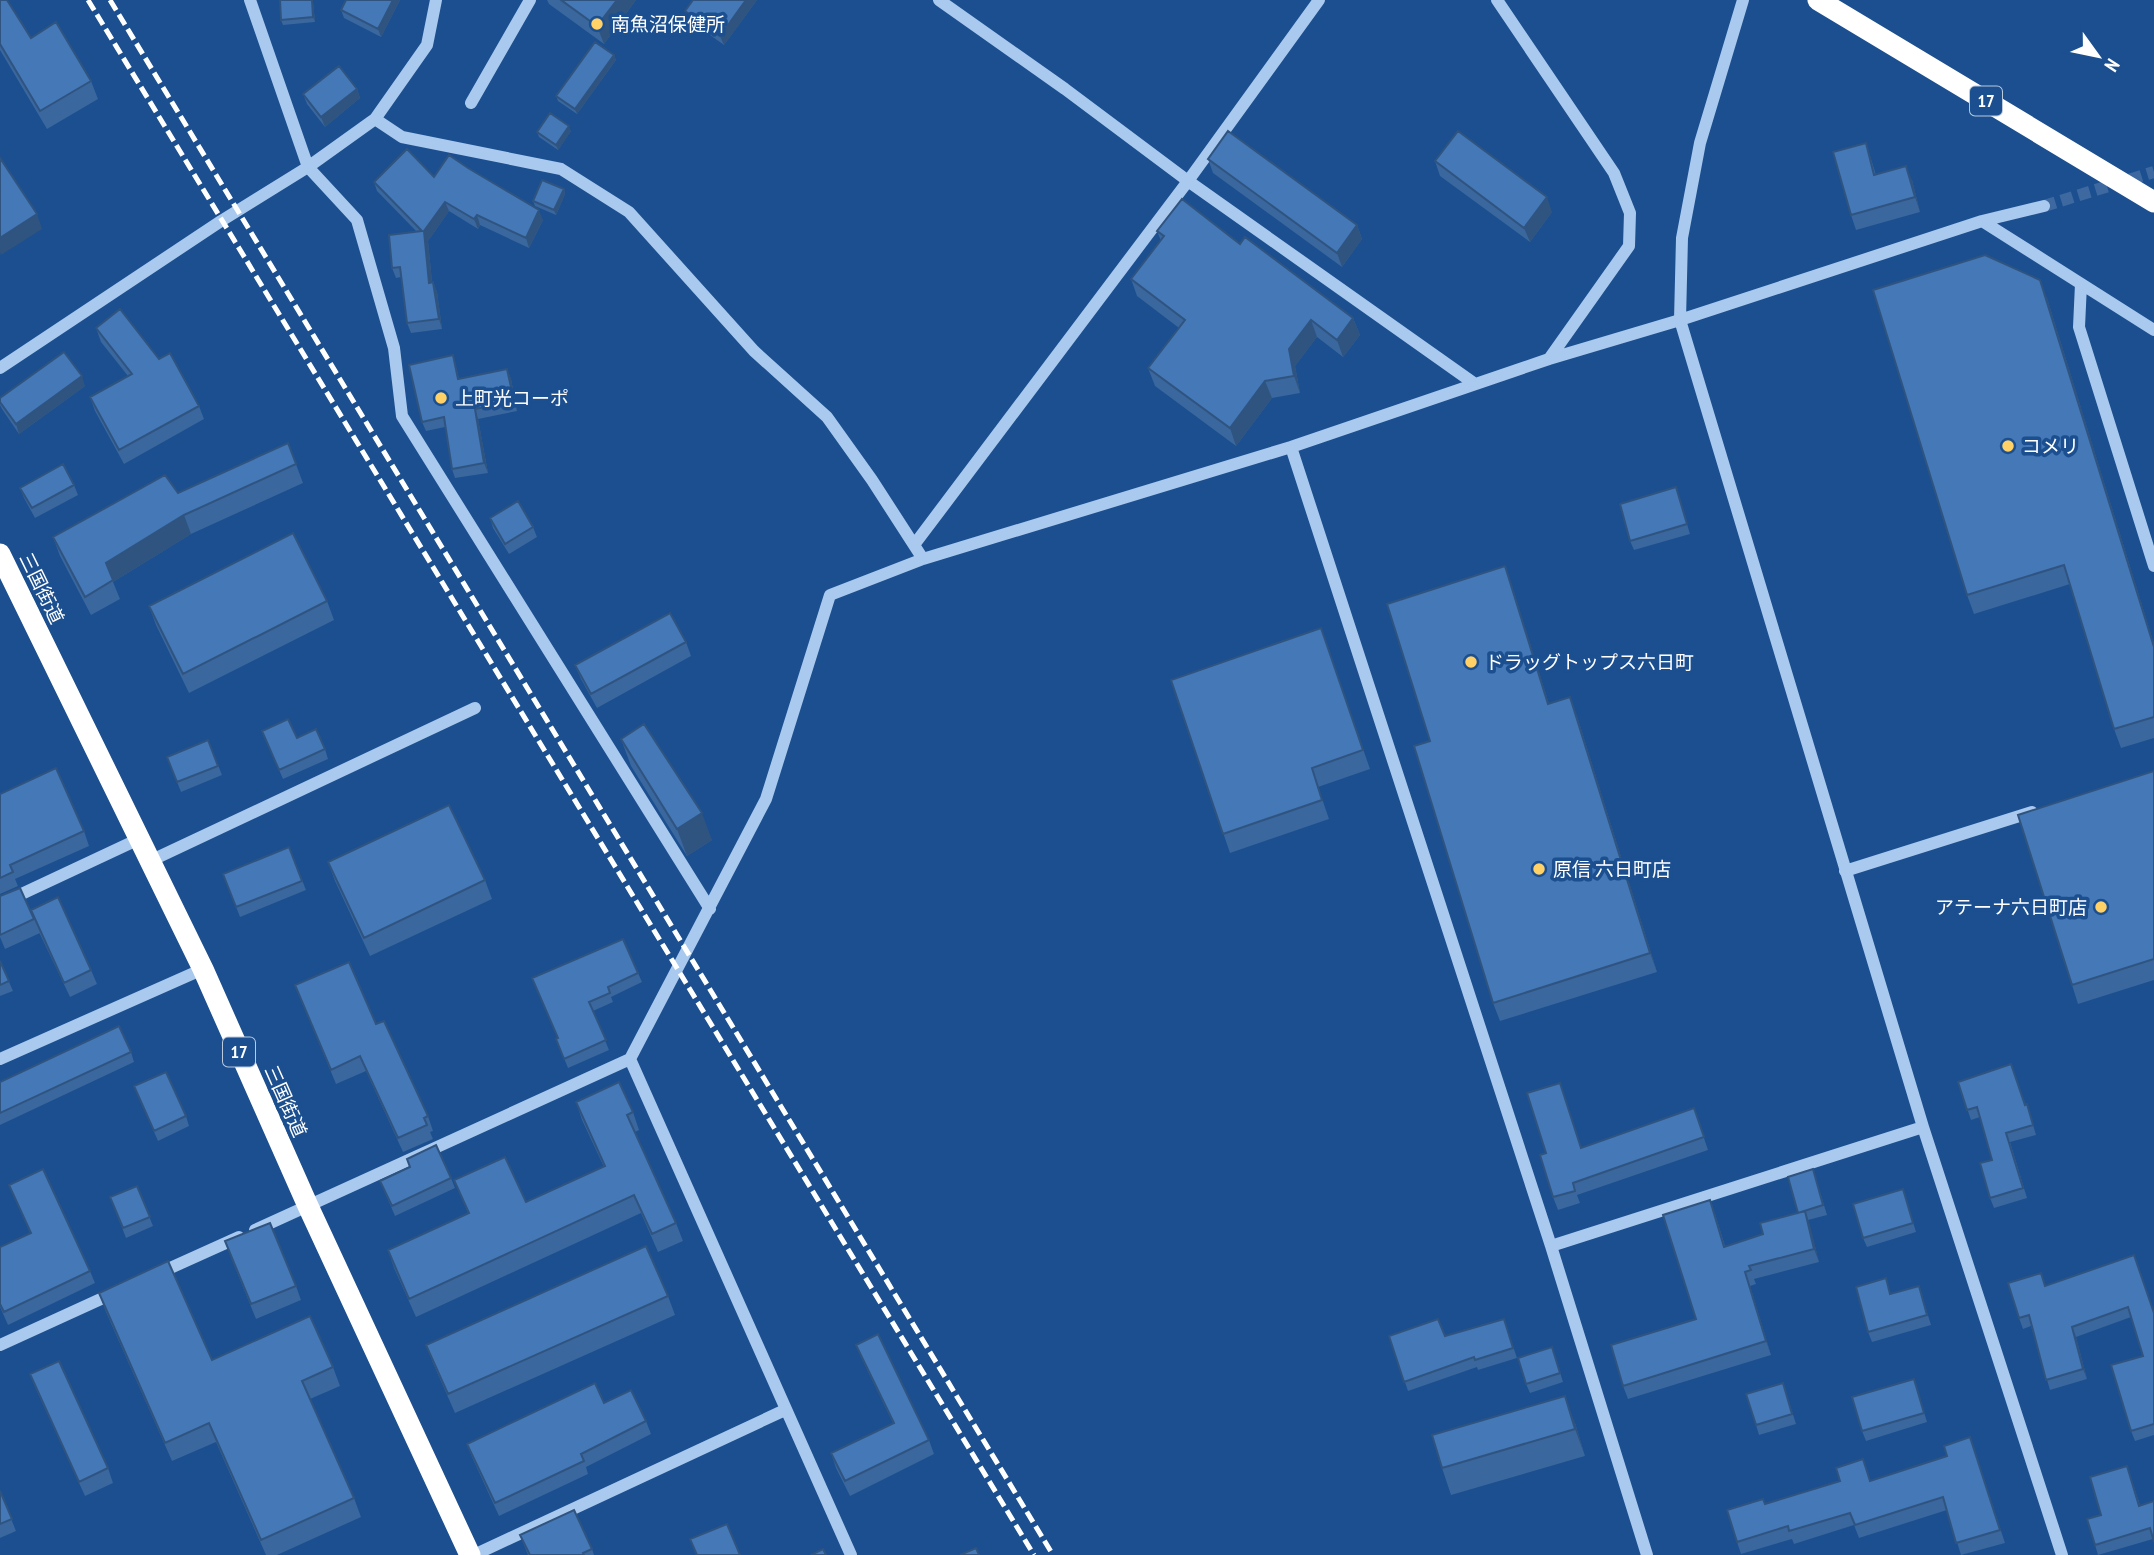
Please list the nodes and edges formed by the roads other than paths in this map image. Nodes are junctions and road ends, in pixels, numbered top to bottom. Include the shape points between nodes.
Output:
1 (250, 0) edge
2 (436, 0) edge
3 (530, 0) edge
4 (939, 0) edge
5 (1319, 0) edge
6 (1497, 0) edge
7 (1743, 0) edge
8 (1818, 0) edge
9 (471, 103) dead end
10 (375, 119) junction
11 (308, 167) junction
12 (1188, 181) junction
13 (2154, 202) edge
14 (2044, 206) tunnel mouth
15 (1982, 221) junction
16 (2081, 284) junction
17 (1680, 320) junction
18 (2154, 330) edge
19 (1549, 359) junction
20 (0, 368) edge
21 (1475, 384) junction
22 (1291, 447) junction
23 (914, 545) junction
24 (0, 554) edge
25 (923, 559) junction
26 (2154, 566) edge
27 (475, 708) dead end
28 (2051, 807) edge
29 (139, 839) junction
30 (150, 861) junction
31 (1845, 871) junction
32 (0, 904) edge
33 (710, 909) junction
34 (203, 970) junction
35 (0, 1059) edge
36 (631, 1059) junction
37 (1923, 1127) junction
38 (308, 1206) junction
39 (1551, 1246) junction
40 (148, 1279) edge
41 (123, 1290) edge
42 (0, 1345) edge
43 (785, 1410) junction
44 (472, 1555) edge
45 (850, 1555) edge
46 (1647, 1555) edge
47 (2063, 1555) edge

1 - 11 street
2 - 10 street via 427,45
3 - 9 street
4 - 12 street
5 - 12 street
6 - 19 street via 1614,173 1630,213 1629,246
7 - 17 street via 1700,143 1682,237
8 - 13 highway, 17
10 - 11 street
10 - 23 street via 402,137 561,169 629,212 754,351 827,418
11 - 20 street
11 - 33 street via 357,220 394,348 402,416
12 - 21 street
12 - 23 street
14 - 15 street
15 - 16 street
15 - 17 street
16 - 18 street
16 - 26 street via 2079,327
17 - 19 street
17 - 31 street
19 - 21 street
21 - 22 street
22 - 25 street
22 - 39 street
23 - 25 street
24 - 29 highway, 三国街道 / 17
25 - 33 street via 830,595 766,799
27 - 30 street
28 - 31 street
29 - 30 highway, 三国街道 / 17
29 - 32 street
30 - 34 highway, 三国街道 / 17
31 - 37 street
33 - 36 street
34 - 35 street
34 - 38 highway, 三国街道 / 17
36 - 38 street
36 - 43 street
37 - 39 street
37 - 47 street
38 - 40 street
38 - 44 highway, 三国街道 / 17
39 - 46 street
41 - 42 street
43 - 44 street
43 - 45 street

